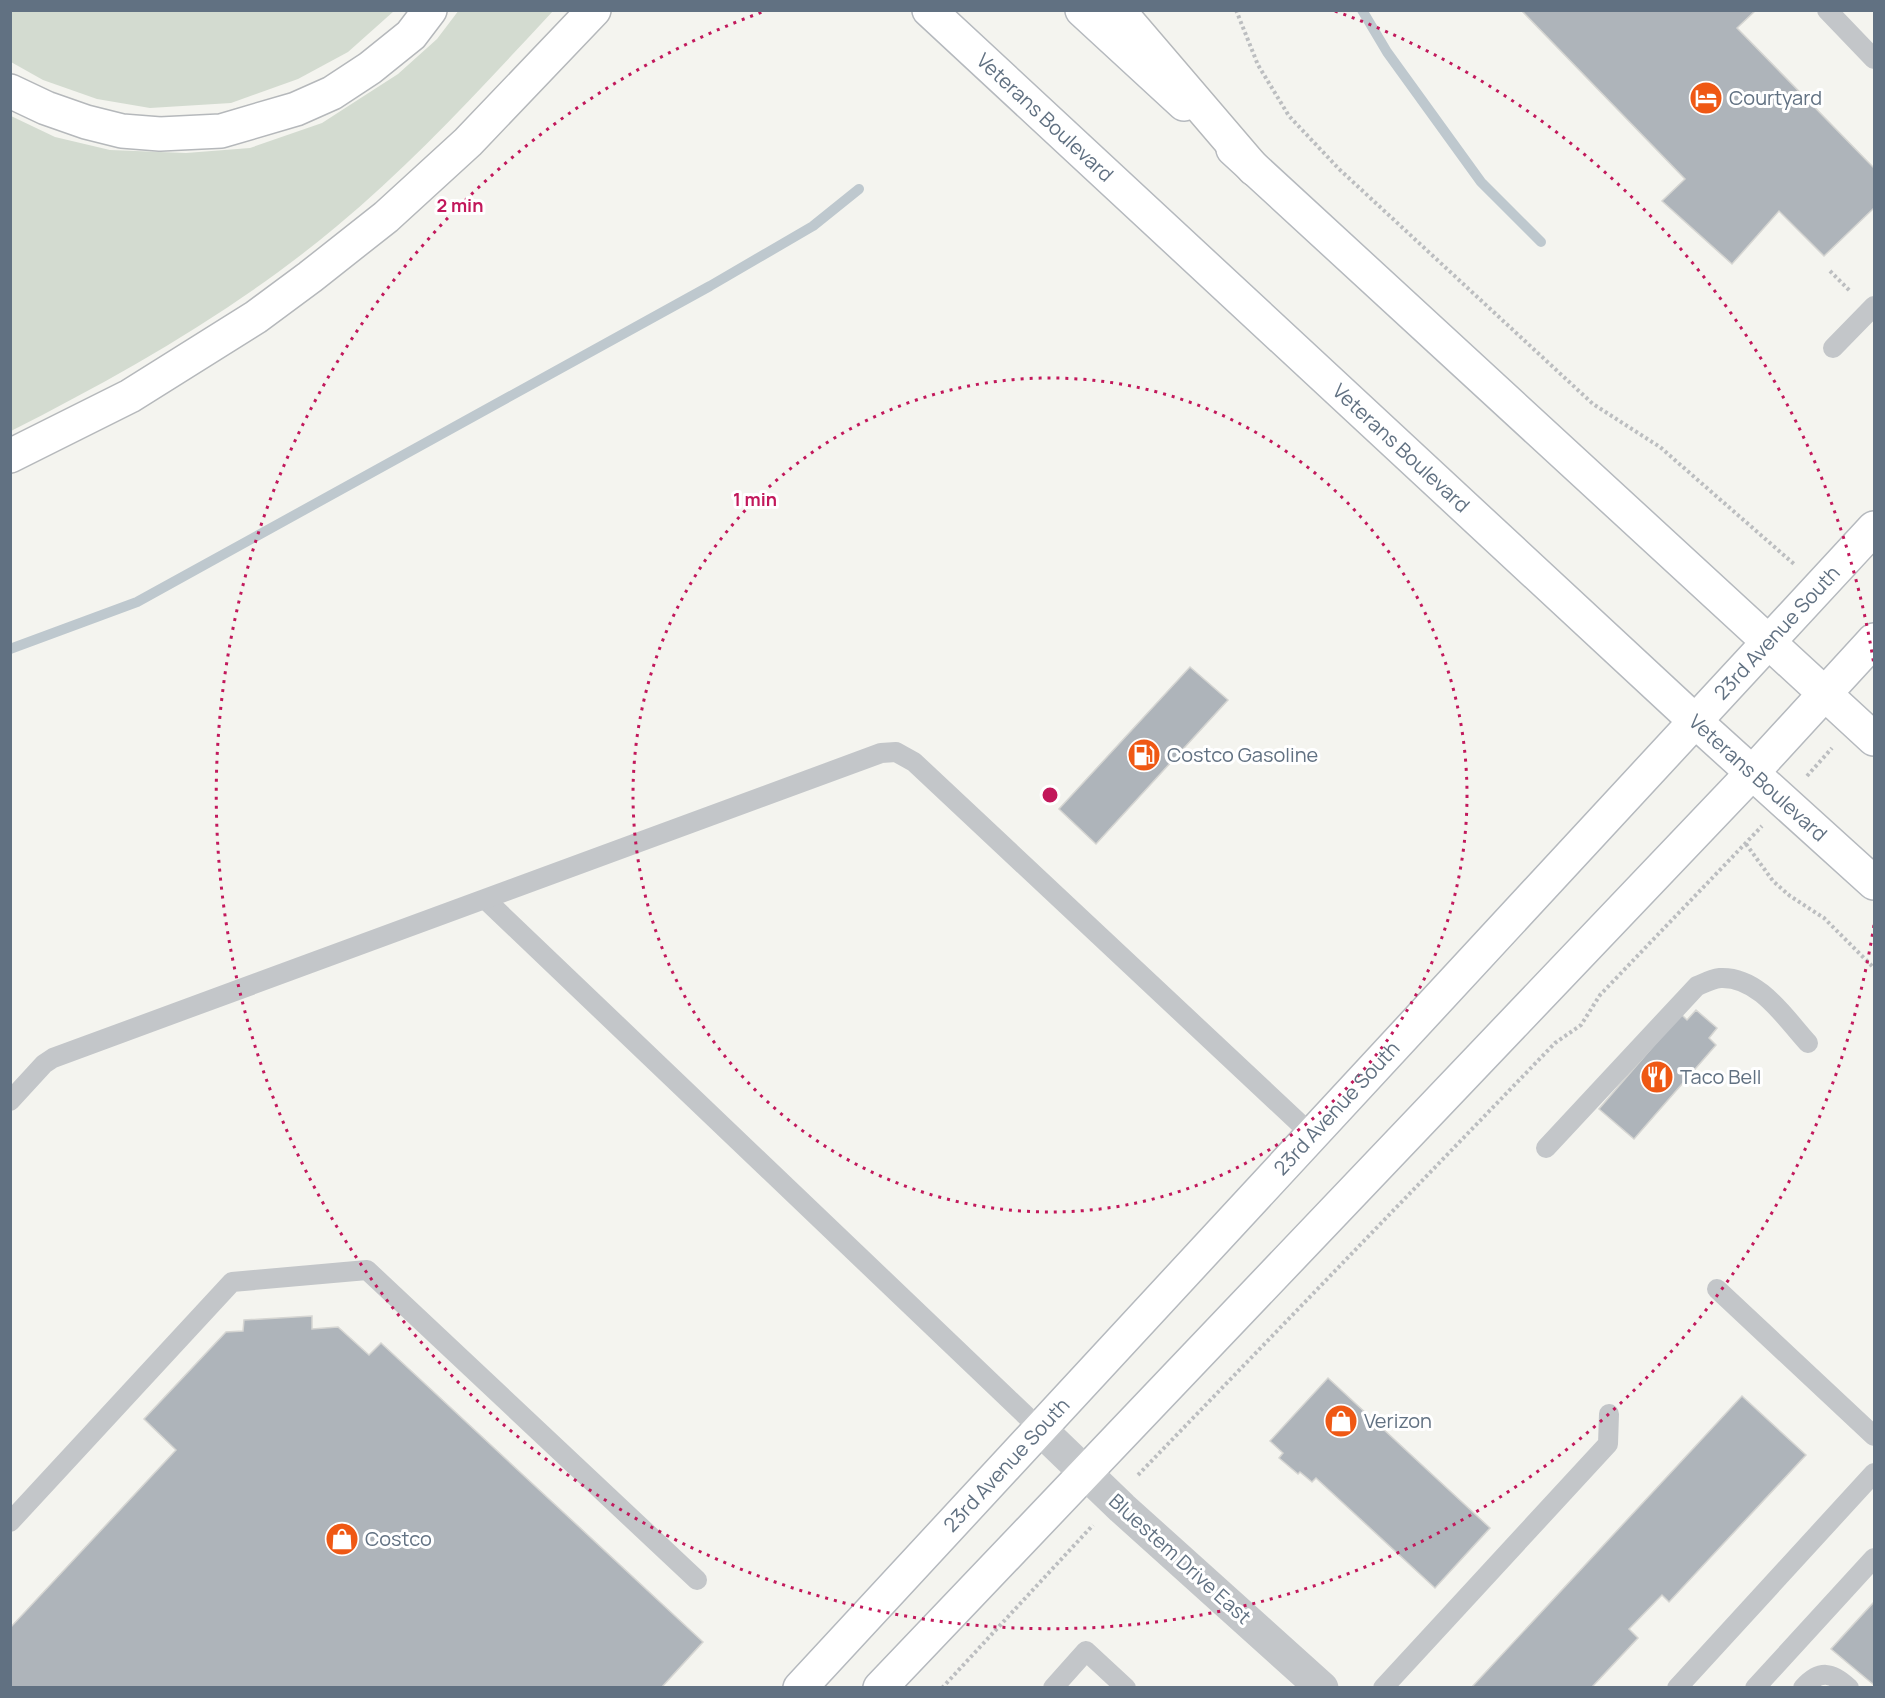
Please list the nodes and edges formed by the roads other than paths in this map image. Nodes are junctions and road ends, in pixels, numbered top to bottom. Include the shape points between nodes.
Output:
1 (430, 10) edge
2 (594, 10) edge
3 (929, 10) edge
4 (1082, 10) edge
5 (1118, 10) edge
6 (1827, 10) edge
7 (1875, 59) edge
8 (10, 91) edge
9 (1254, 169) junction
10 (1875, 306) edge
11 (1833, 348) dead end
12 (10, 456) edge
13 (1875, 528) edge
14 (1875, 640) edge
15 (1770, 642) junction
16 (1826, 694) junction
17 (1695, 721) junction
18 (1865, 730) edge
19 (1752, 773) junction
20 (1875, 883) edge
21 (486, 900) junction
22 (1808, 1043) dead end
23 (10, 1101) edge
24 (1312, 1135) junction
25 (1546, 1148) dead end
26 (1717, 1289) dead end
27 (1609, 1414) dead end
28 (1040, 1429) junction
29 (1875, 1436) edge
30 (1085, 1472) junction
31 (1875, 1473) edge
32 (10, 1522) edge
33 (1875, 1558) edge
34 (698, 1580) dead end
35 (800, 1688) edge
36 (880, 1688) edge
37 (1053, 1688) edge
38 (1126, 1688) edge
39 (1322, 1688) edge
40 (1383, 1688) edge
41 (1677, 1688) edge
42 (1755, 1688) edge
43 (1803, 1688) edge
44 (1849, 1688) edge

1 - 8 main road via 411,35 332,93 221,131 122,131 86,122
2 - 12 main road via 468,142 386,217 310,277 256,317 130,396
3 - 17 main road, Veterans Boulevard
4 - 9 main road
5 - 9 main road
6 - 7 lane
9 - 15 main road
10 - 11 lane
13 - 15 main road, 23rd Avenue South
14 - 16 main road
15 - 16 main road
15 - 17 main road, 23rd Avenue South
16 - 18 main road
16 - 19 main road
17 - 19 main road, Veterans Boulevard
17 - 24 main road, 23rd Avenue South
19 - 20 main road, Veterans Boulevard
19 - 30 main road
21 - 23 lane via 53,1058
21 - 24 lane via 880,753 896,752 914,762
21 - 28 lane
22 - 25 lane via 1762,994 1739,980 1717,978 1697,986
24 - 28 main road, 23rd Avenue South
26 - 29 lane
27 - 40 lane via 1608,1444
28 - 30 street, Bluestem Drive East
28 - 35 main road, 23rd Avenue South
30 - 36 main road
30 - 39 street, Bluestem Drive East
31 - 41 lane
32 - 34 lane via 232,1282 368,1270
33 - 42 lane
37 - 38 lane via 1086,1651
43 - 44 lane via 1826,1674 1837,1677

